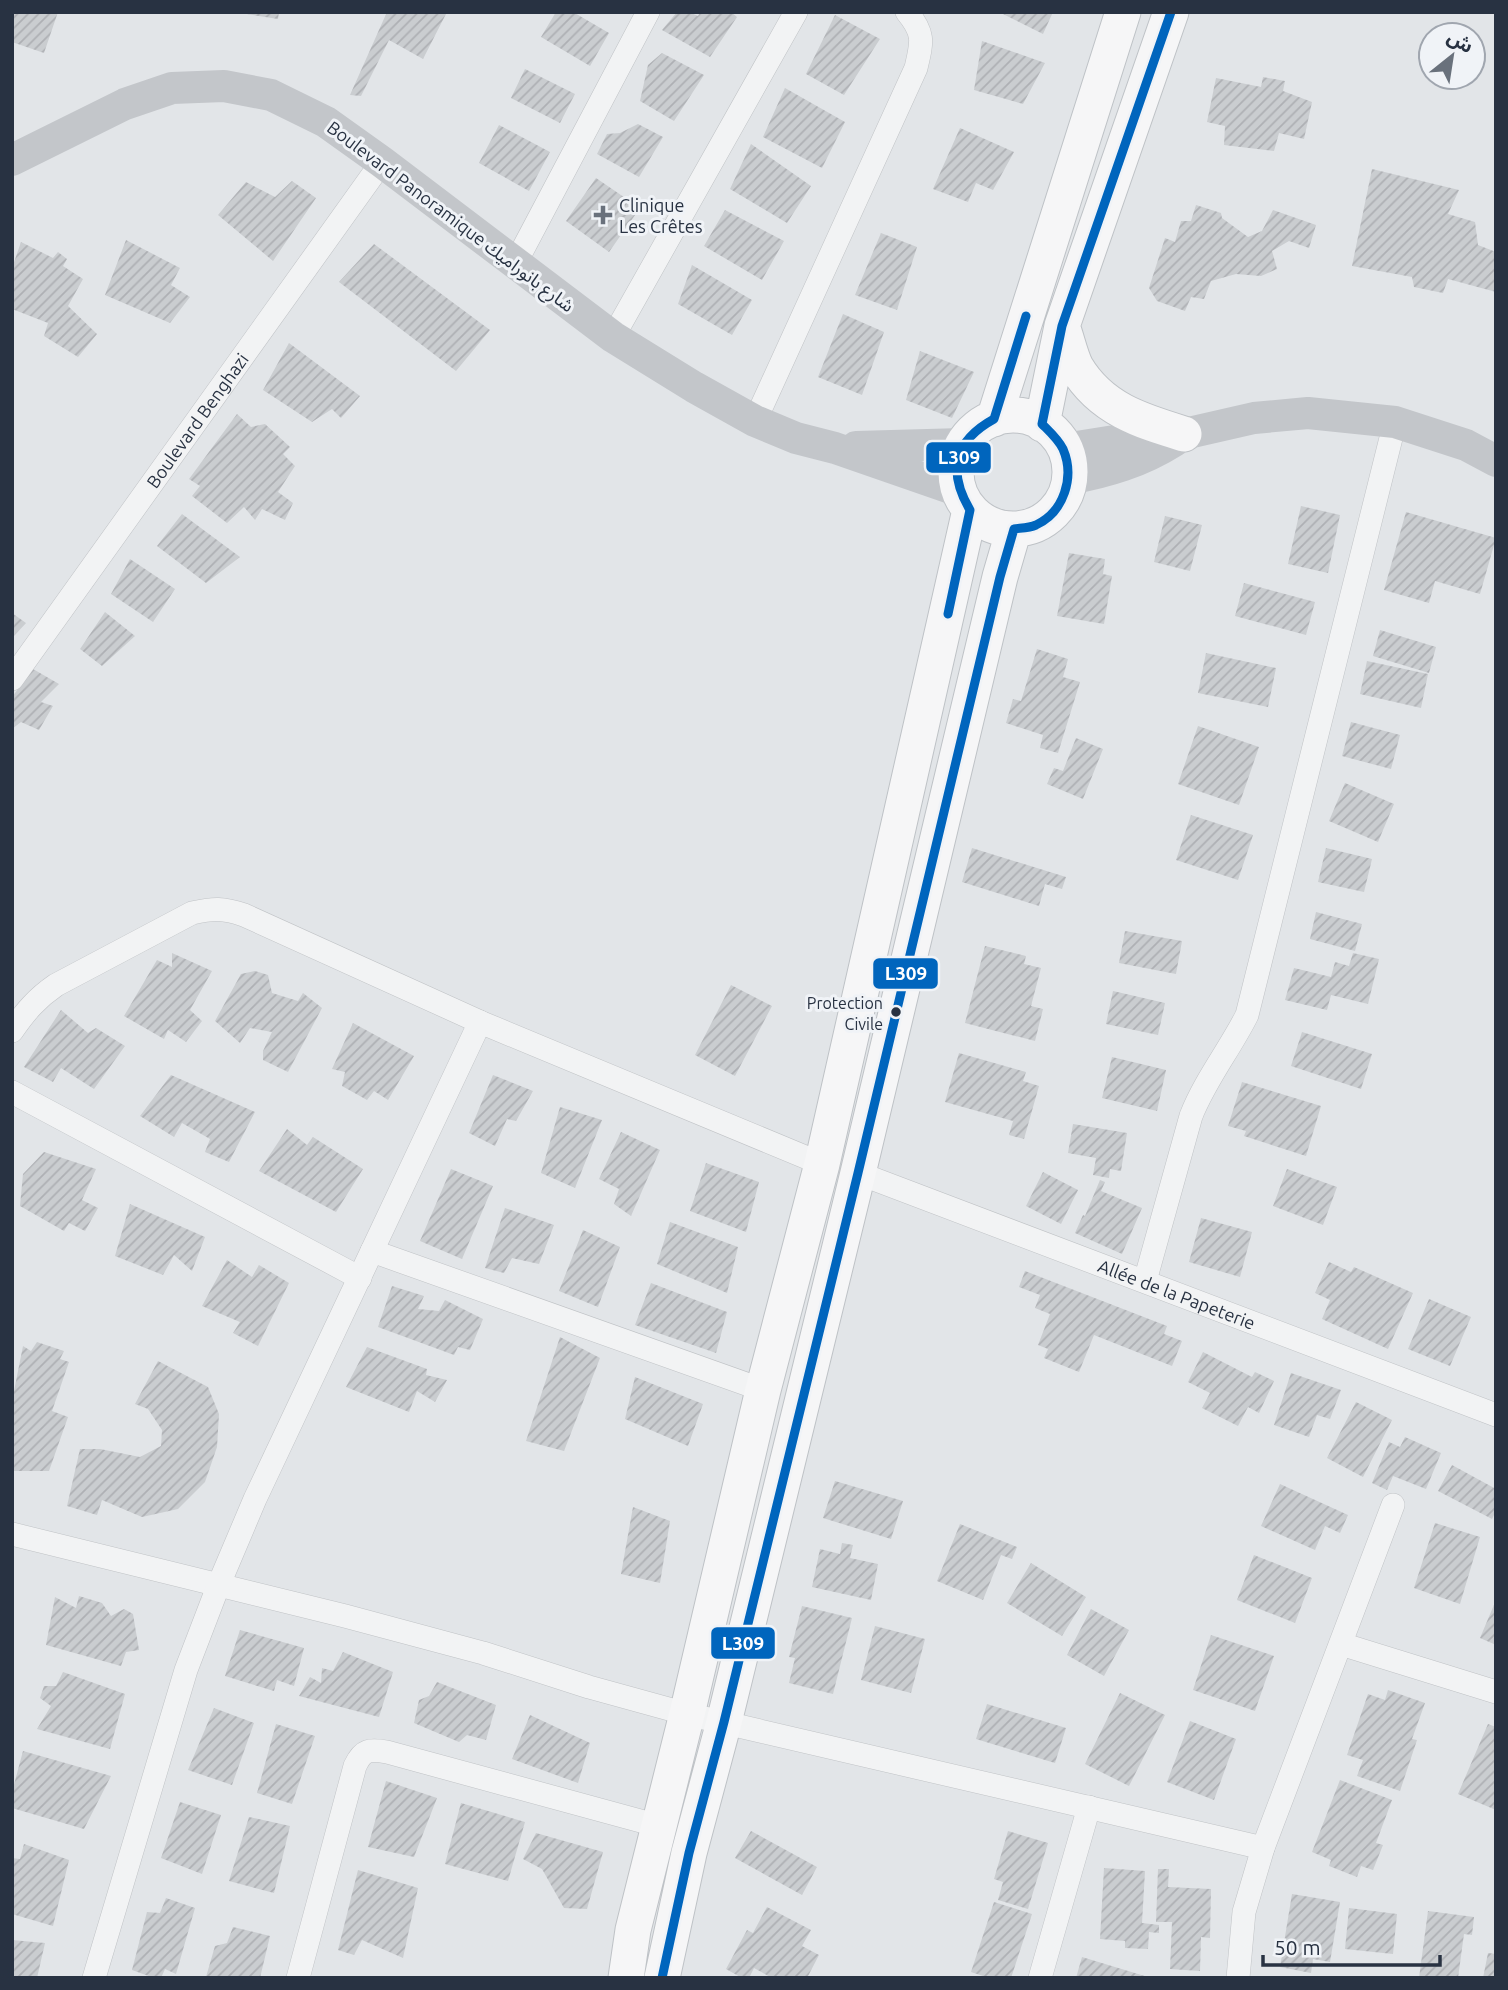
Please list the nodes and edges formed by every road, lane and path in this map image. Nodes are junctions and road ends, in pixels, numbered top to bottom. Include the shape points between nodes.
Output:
1 (648, 12) edge
2 (796, 12) edge
3 (907, 12) edge
4 (1123, 12) edge
5 (1171, 12) edge
6 (12, 160) edge
7 (382, 162) junction
8 (515, 264) junction
9 (1062, 326) junction
10 (612, 337) junction
11 (994, 419) junction
12 (755, 421) junction
13 (1395, 422) junction
14 (1184, 434) junction
15 (963, 444) junction
16 (835, 448) junction
17 (1058, 451) junction
18 (1496, 461) edge
19 (965, 501) junction
20 (1014, 529) junction
21 (12, 679) edge
22 (480, 1022) junction
23 (12, 1031) edge
24 (12, 1092) edge
25 (822, 1164) junction
26 (858, 1173) junction
27 (372, 1251) junction
28 (360, 1278) junction
29 (1145, 1282) junction
30 (763, 1390) junction
31 (1496, 1415) edge
32 (1393, 1505) dead end
33 (12, 1534) edge
34 (219, 1584) junction
35 (1341, 1644) junction
36 (1496, 1692) edge
37 (687, 1714) junction
38 (724, 1722) junction
39 (1089, 1807) junction
40 (659, 1826) junction
41 (1263, 1848) junction
42 (94, 1978) edge
43 (298, 1978) edge
44 (626, 1978) edge
45 (662, 1978) edge
46 (1040, 1978) edge
47 (1238, 1978) edge

1 - 8 street
2 - 10 street
3 - 12 street via 918,25 922,44 916,68
4 - 11 main road
5 - 9 main road
6 - 7 main road, Boulevard Panoramique شارع بانوراميك via 125,104 172,88 223,86 271,95 326,122
7 - 8 main road, Boulevard Panoramique شارع بانوراميك
7 - 21 street, Boulevard Benghazi
8 - 10 main road, Boulevard Panoramique شارع بانوراميك
9 - 14 main road via 1075,364 1105,399 1123,413
9 - 17 main road
10 - 12 main road, Boulevard Panoramique شارع بانوراميك
11 - 15 main road via 976,429
11 - 17 main road via 1022,417
12 - 16 main road, Boulevard Panoramique شارع بانوراميك
13 - 14 main road via 1308,413 1254,418
13 - 18 main road via 1466,444
13 - 29 street via 1247,1014 1199,1094
14 - 17 main road via 1116,469
15 - 16 main road, Boulevard Panoramique شارع بانوراميك
15 - 19 main road via 956,467
16 - 19 main road, Boulevard Panoramique شارع بانوراميك
17 - 20 main road via 1063,499 1034,526
19 - 20 main road via 987,523
19 - 25 main road
20 - 26 main road
22 - 23 street via 244,915 211,908 192,913 56,985 28,1008
22 - 25 street
22 - 27 street
24 - 28 street
25 - 30 main road
26 - 29 street, Allée de la Papeterie
26 - 38 main road
27 - 28 street
27 - 30 street
28 - 34 street
29 - 31 street, Allée de la Papeterie
30 - 37 main road
32 - 35 street
33 - 34 street
34 - 37 street via 471,1650
34 - 42 street via 186,1670
35 - 36 street
35 - 41 street
37 - 38 street
37 - 40 main road
38 - 39 street
38 - 45 main road
39 - 41 street
39 - 46 street
40 - 43 street via 387,1752 369,1751 355,1766
40 - 44 main road
41 - 47 street via 1244,1912

